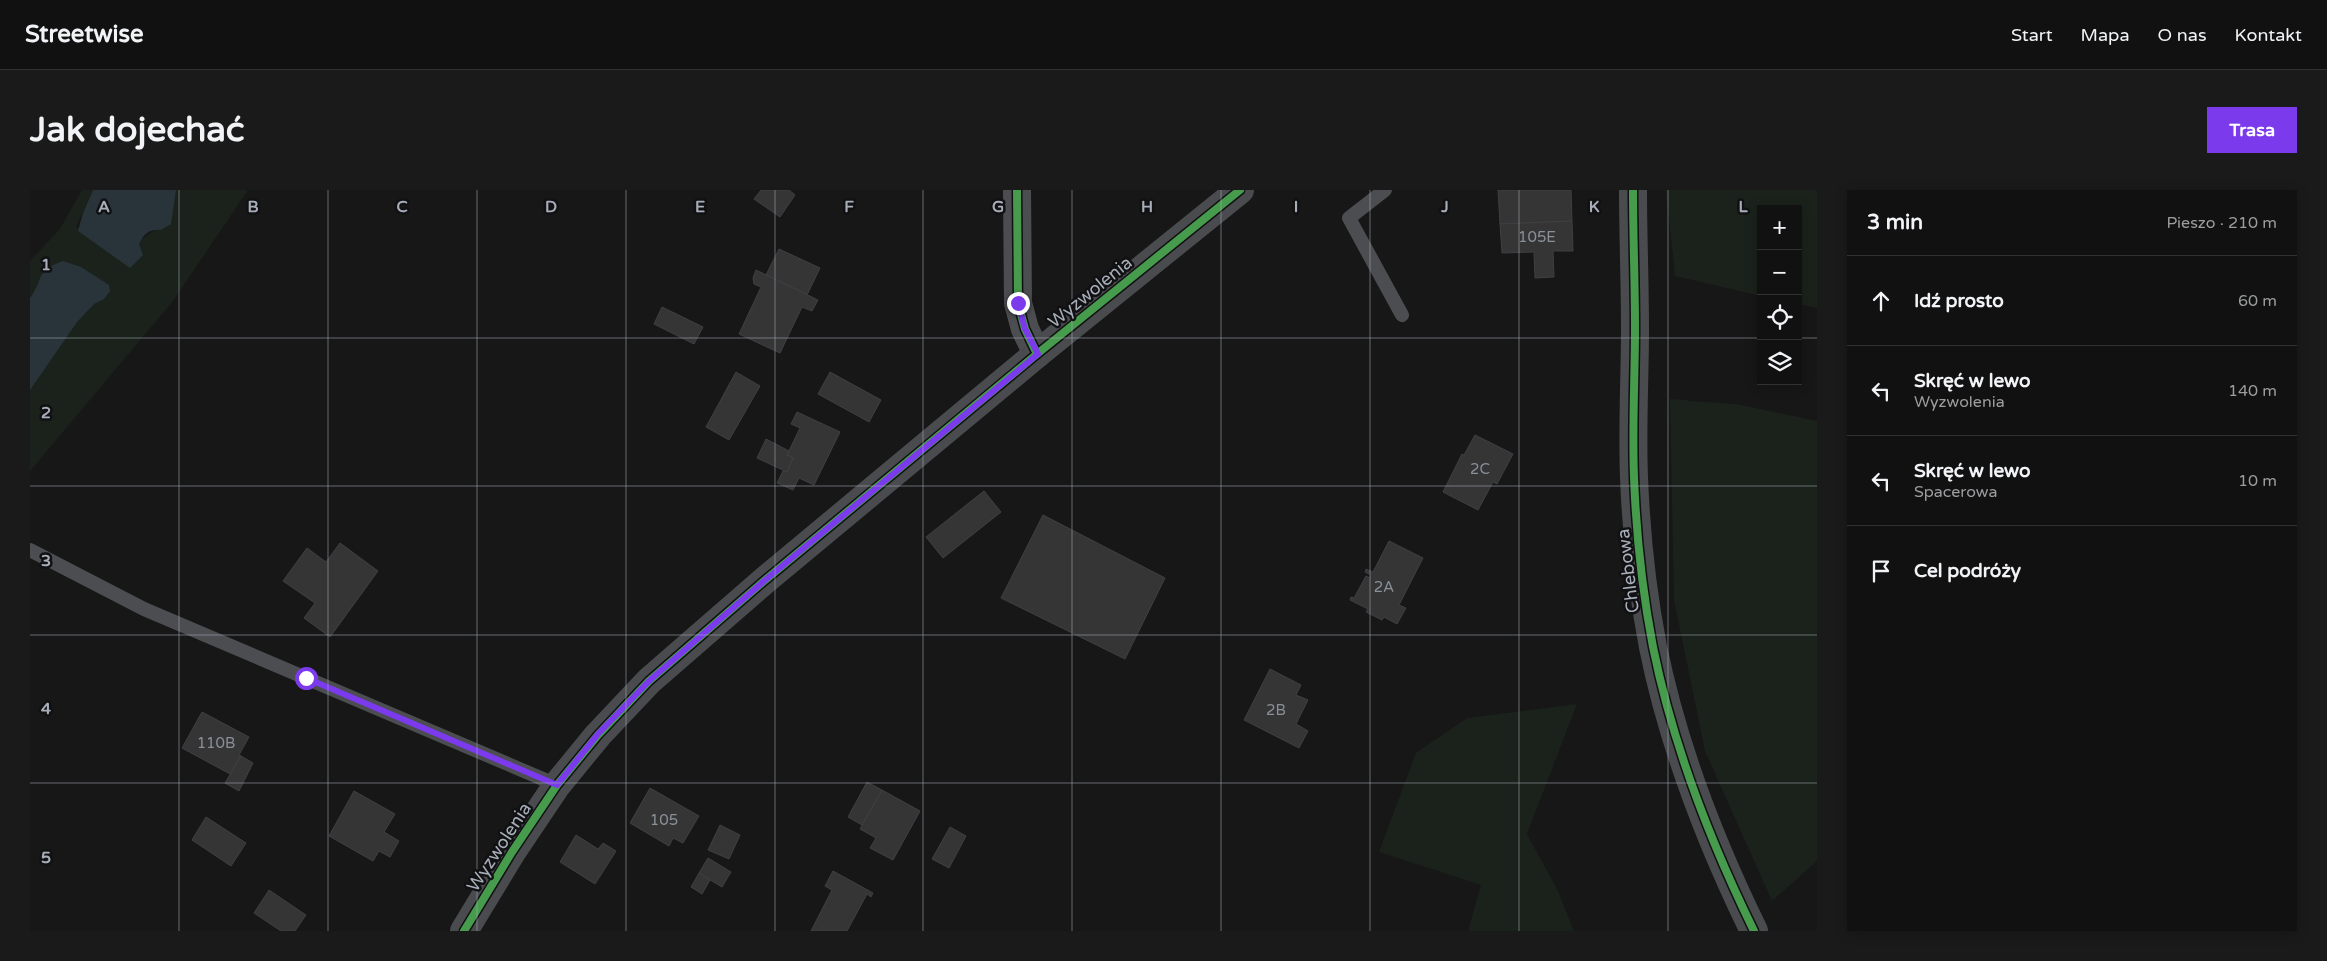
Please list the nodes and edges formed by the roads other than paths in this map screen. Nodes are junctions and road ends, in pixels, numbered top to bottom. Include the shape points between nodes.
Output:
1 (1017, 190) edge
2 (1240, 190) edge
3 (1385, 190) edge
4 (1633, 190) edge
5 (1402, 315) dead end
6 (1038, 354) junction
7 (30, 550) edge
8 (557, 785) junction
9 (464, 931) edge
10 (1754, 931) edge

1 - 6 street via 1018,303 1025,329
2 - 6 street, Wyzwolenia
3 - 5 lane via 1349,218
4 - 10 street, Chlebowa via 1634,476 1653,647 1687,772 1710,835
6 - 8 street, Wyzwolenia via 764,581 649,681 598,734
7 - 8 lane via 144,609
8 - 9 street, Wyzwolenia

